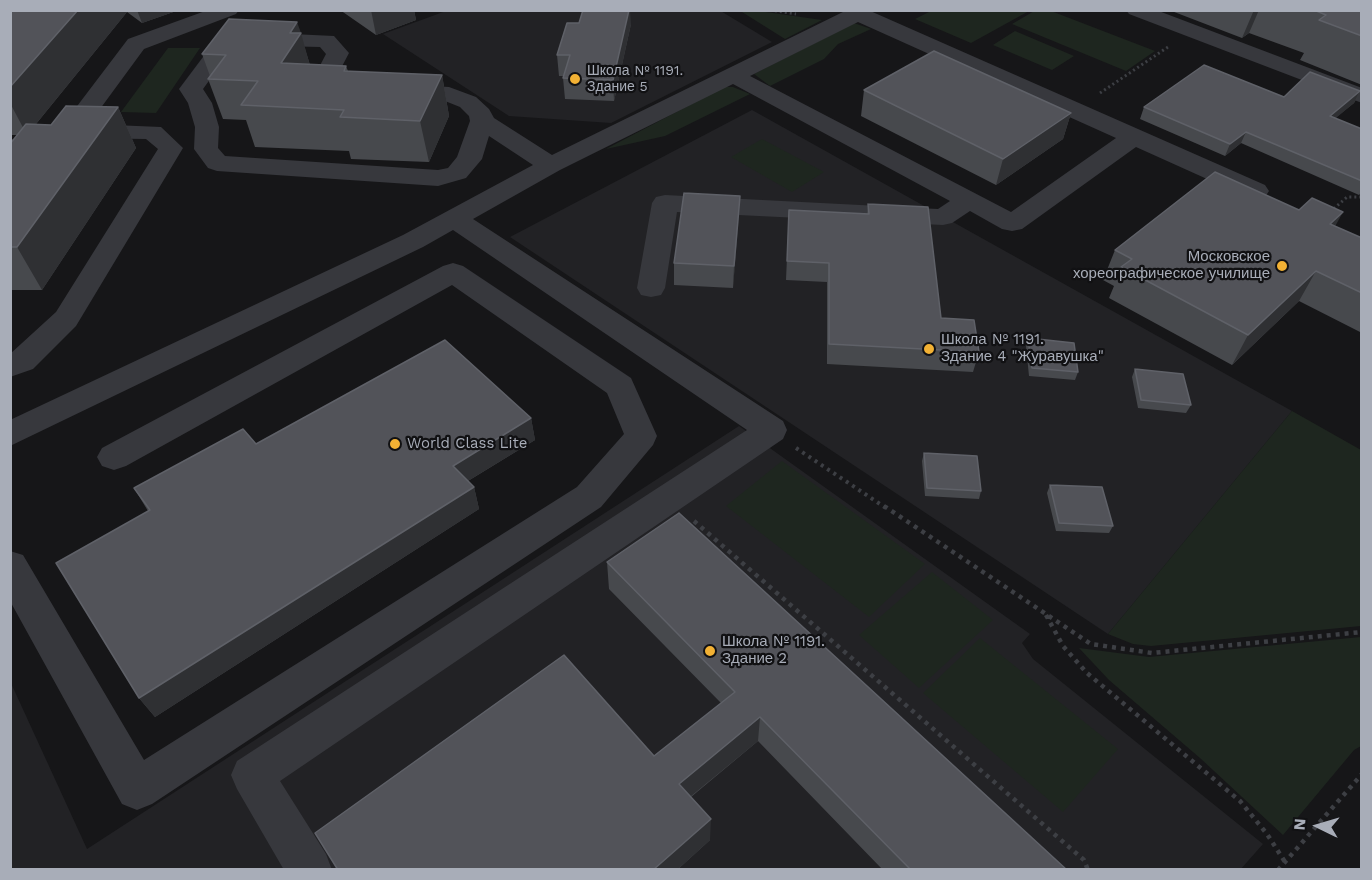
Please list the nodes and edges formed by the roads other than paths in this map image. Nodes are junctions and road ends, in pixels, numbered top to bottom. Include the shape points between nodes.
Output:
1 (229, 10) edge
2 (1136, 10) edge
3 (857, 12) edge
4 (732, 75) junction
5 (1362, 96) edge
6 (482, 121) junction
7 (71, 131) junction
8 (1133, 137) junction
9 (22, 146) edge
10 (551, 165) junction
11 (10, 174) edge
12 (1274, 199) edge
13 (969, 200) junction
14 (455, 219) junction
15 (413, 241) junction
16 (453, 272) junction
17 (651, 288) dead end
18 (10, 366) edge
19 (10, 434) edge
20 (114, 457) dead end
21 (10, 566) edge
22 (310, 870) edge

1 - 7 lane via 136,44
2 - 5 lane
3 - 4 lane
3 - 8 lane
4 - 10 lane
4 - 13 lane
6 - 6 lane via 469,159 457,172 438,178 217,163 206,148 207,127 191,89 229,38 326,41 338,53 325,77 335,86 449,94 468,102 481,114
6 - 10 lane
7 - 9 lane
7 - 18 lane via 152,132 171,148 66,319 22,361
8 - 12 lane
8 - 13 lane via 1012,223
9 - 11 lane
10 - 14 lane
13 - 17 lane via 943,217 664,203
14 - 15 lane
14 - 22 lane via 771,430 252,775
15 - 16 lane
15 - 19 lane
16 - 20 lane
16 - 21 lane via 620,386 641,436 589,498 136,789

